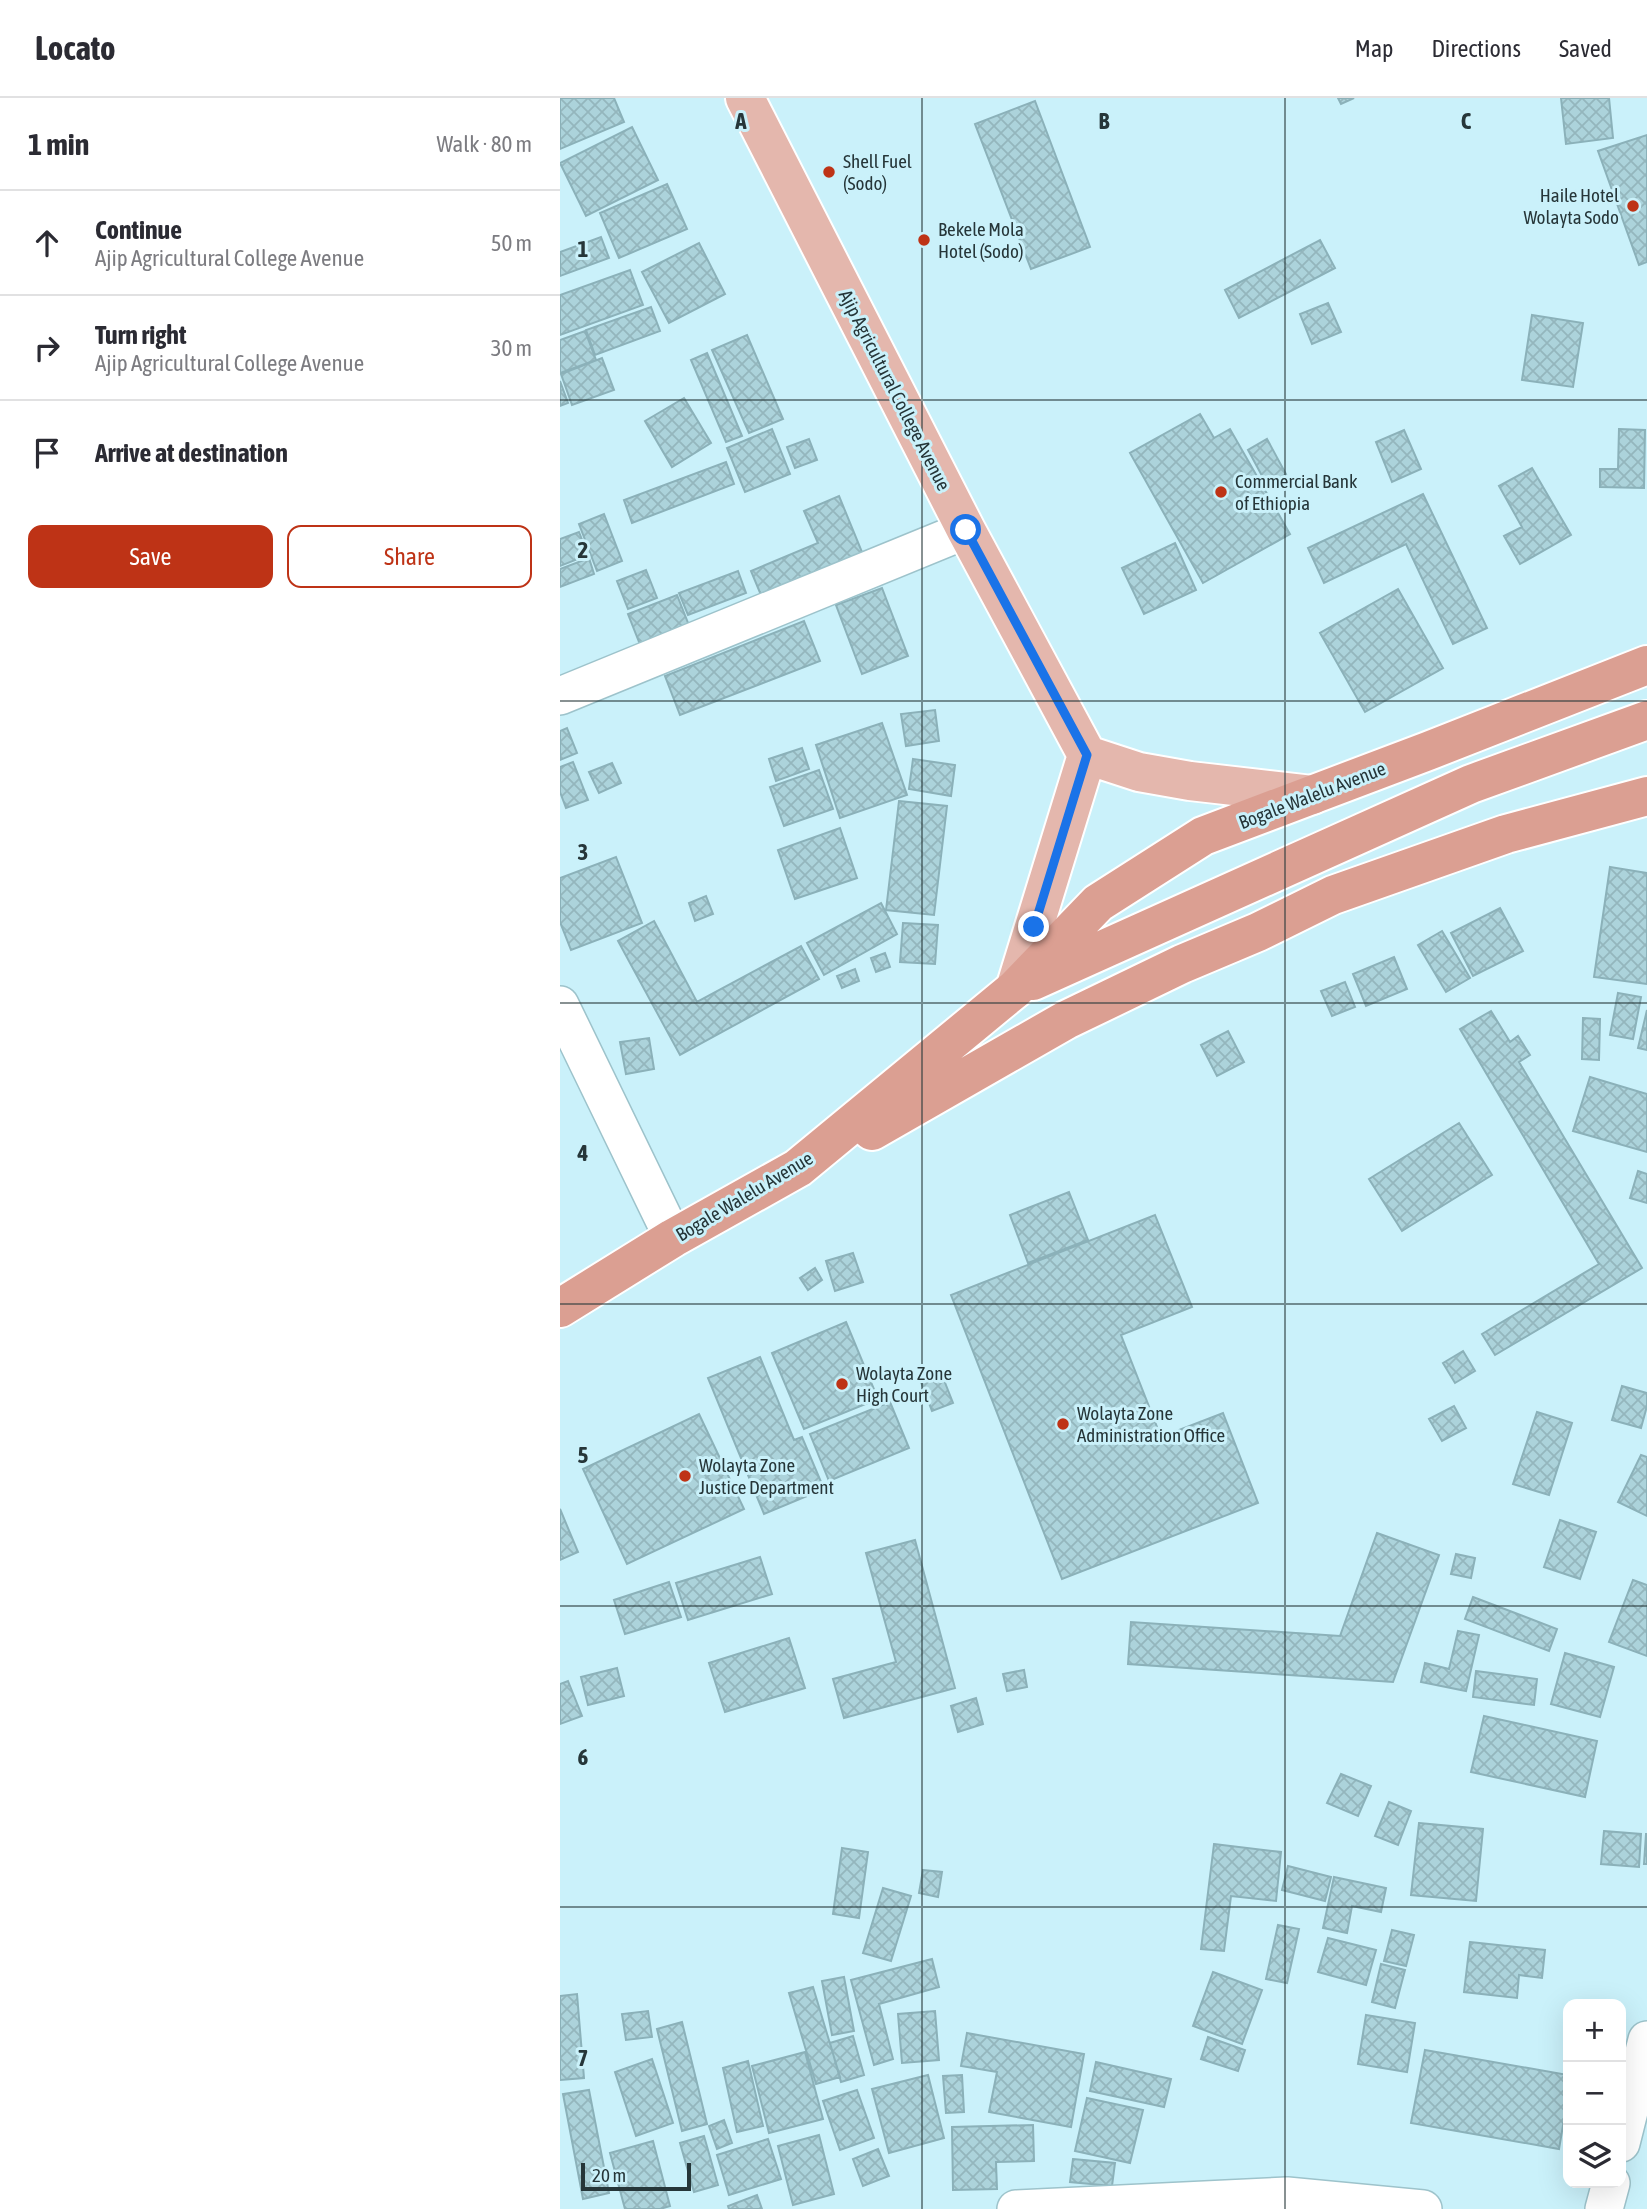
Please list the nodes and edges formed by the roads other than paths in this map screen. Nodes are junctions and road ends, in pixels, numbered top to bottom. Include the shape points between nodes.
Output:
1 (745, 98) edge
2 (966, 530) junction
3 (1647, 665) edge
4 (560, 696) edge
5 (1647, 720) edge
6 (1087, 755) junction
7 (1312, 795) junction
8 (1647, 796) edge
9 (1015, 989) junction
10 (560, 1005) edge
11 (798, 1168) junction
12 (673, 1238) junction
13 (560, 1308) edge
14 (1647, 2040) edge
15 (1626, 2125) edge
16 (1610, 2188) edge
17 (1016, 2209) edge
18 (1423, 2209) edge
19 (1604, 2209) edge

1 - 2 main road, Ajip Agricultural College Avenue
2 - 4 street
2 - 6 main road, Ajip Agricultural College Avenue
3 - 7 highway, Bogale Walelu Avenue
5 - 9 highway, Bogale Walelu Avenue via 1471,783
6 - 7 main road via 1139,772
6 - 9 main road
7 - 9 highway, Bogale Walelu Avenue via 1203,836 1098,903
8 - 11 highway via 1506,834 1333,895 1066,1020
9 - 11 highway, Bogale Walelu Avenue
10 - 12 street
11 - 12 highway, Bogale Walelu Avenue
12 - 13 highway, Bogale Walelu Avenue
14 - 15 street
16 - 19 street
17 - 18 street via 1287,2196

